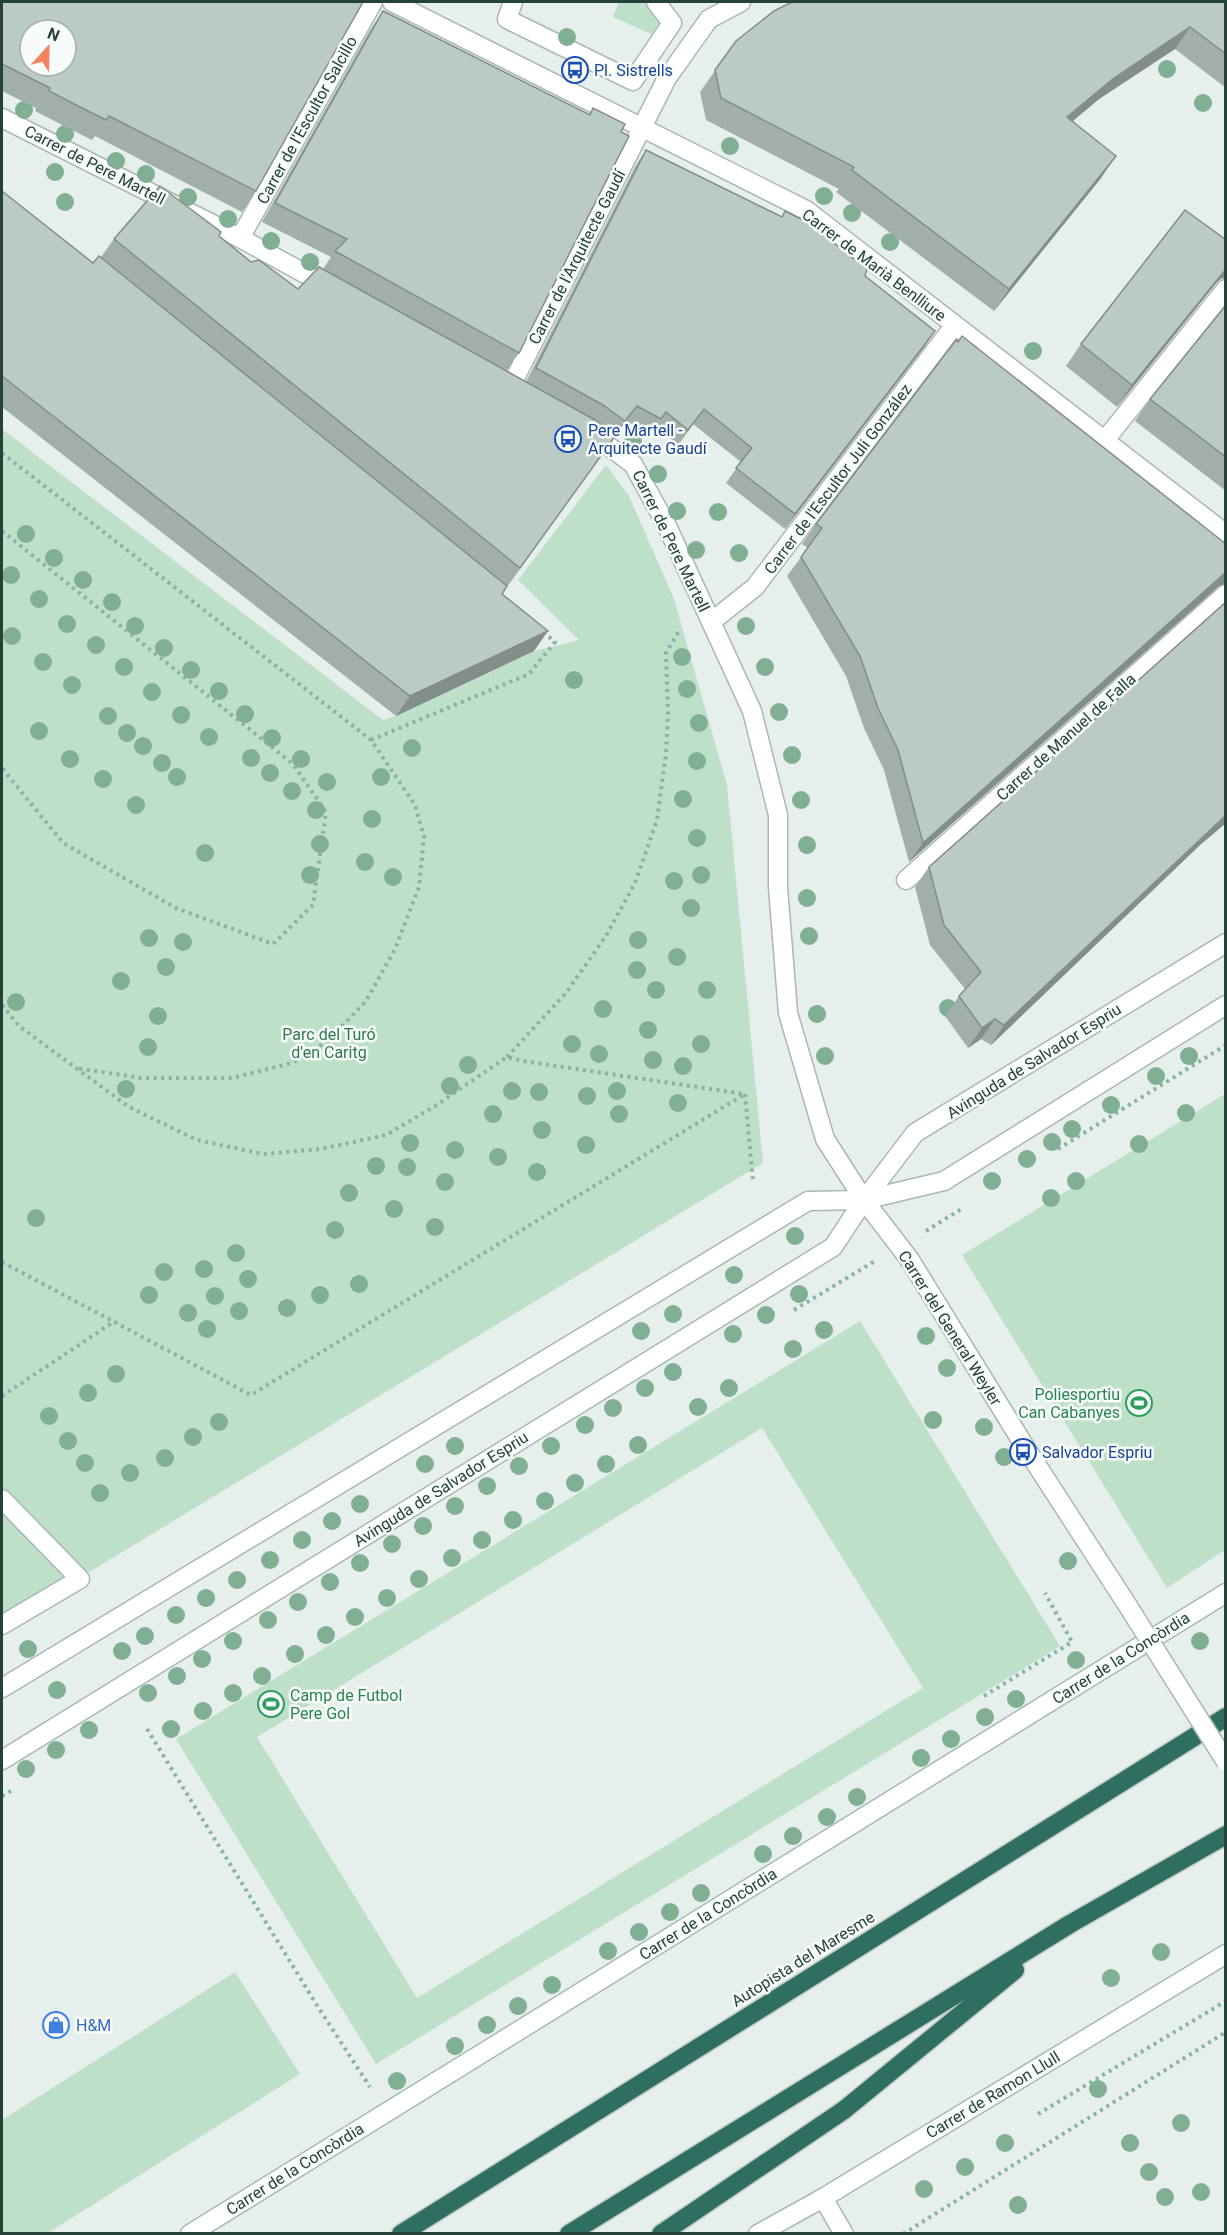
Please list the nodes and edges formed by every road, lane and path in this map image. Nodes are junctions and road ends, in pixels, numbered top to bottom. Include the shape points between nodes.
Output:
1 (374, 2) edge
2 (392, 2) edge
3 (513, 2) edge
4 (656, 2) edge
5 (741, 2) edge
6 (2, 118) edge
7 (644, 127) junction
8 (240, 238) junction
9 (1226, 288) edge
10 (345, 295) edge
11 (954, 326) junction
12 (530, 397) edge
13 (576, 424) edge
14 (1105, 440) junction
15 (2, 453) edge
16 (2, 531) edge
17 (1226, 534) edge
18 (698, 593) junction
19 (1226, 594) edge
20 (711, 622) junction
21 (547, 635) dead end
22 (371, 740) junction
23 (2, 768) edge
24 (906, 880) dead end
25 (1226, 944) edge
26 (2, 1005) edge
27 (1226, 1005) edge
28 (1226, 1045) edge
29 (507, 1057) junction
30 (75, 1068) junction
31 (745, 1094) junction
32 (1054, 1152) dead end
33 (753, 1181) dead end
34 (864, 1200) junction
35 (967, 1206) dead end
36 (930, 1229) dead end
37 (878, 1259) dead end
38 (2, 1262) edge
39 (834, 1286) dead end
40 (115, 1321) junction
41 (2, 1396) edge
42 (2, 1499) edge
43 (1045, 1593) dead end
44 (1226, 1593) edge
45 (2, 1626) edge
46 (2, 1688) edge
47 (984, 1696) dead end
48 (1226, 1717) edge
49 (147, 1729) dead end
50 (2, 1760) edge
51 (1226, 1762) edge
52 (1226, 1835) edge
53 (1070, 1924) junction
54 (1226, 1954) edge
55 (1226, 2001) edge
56 (1226, 2032) edge
57 (370, 2088) dead end
58 (1038, 2114) dead end
59 (823, 2198) junction
60 (190, 2234) edge
61 (400, 2234) edge
62 (569, 2234) edge
63 (661, 2234) edge
64 (758, 2234) edge
65 (844, 2234) edge
66 (903, 2234) edge

1 - 8 street, Carrer de l'Escultor Salcillo
2 - 7 street, Carrer de Marià Benlliure
3 - 4 street via 507,18 633,81 672,23
5 - 7 street, Carrer de l'Arquitecte Gaudí via 709,19 667,78
6 - 8 street, Carrer de Pere Martell
7 - 11 street, Carrer de Marià Benlliure via 806,210
7 - 12 street, Carrer de l'Arquitecte Gaudí via 506,384
8 - 10 street, Carrer de Pere Martell
9 - 14 street
11 - 14 street, Carrer de Marià Benlliure
11 - 20 street, Carrer de l'Escultor Juli González via 755,587
13 - 18 street, Carrer de Pere Martell via 633,464
14 - 17 street, Carrer de Marià Benlliure
15 - 22 path
16 - 23 path via 292,764 326,812 313,905 273,944 176,908 63,843
18 - 20 street, Carrer de Pere Martell
18 - 29 path via 666,653 666,753 657,820 634,883 606,936 566,993
19 - 24 street, Carrer de Manuel de Falla
20 - 34 street, Carrer de Pere Martell via 752,711 778,815 778,887 788,1013 825,1139
21 - 22 path via 555,642 529,674
22 - 30 path via 415,805 424,837 419,887 395,949 366,1001 328,1040 292,1063 232,1078 142,1078
25 - 34 street, Avinguda de Salvador Espriu via 915,1133
26 - 30 path via 19,1026
27 - 34 street via 944,1181
28 - 32 path
29 - 30 path via 386,1135 321,1149 264,1154 196,1140 129,1107
29 - 31 path
31 - 33 path
31 - 40 path via 252,1395
34 - 46 street via 808,1202
34 - 50 street, Avinguda de Salvador Espriu via 833,1247
34 - 51 street, Carrer del General Weyler, bridge via 910,1260 1026,1450
35 - 36 path
37 - 39 path
38 - 40 path
40 - 41 path
42 - 45 street via 80,1579
43 - 47 path via 1072,1642
44 - 60 street, Carrer de la Concòrdia
48 - 61 highway, Autopista del Maresme
49 - 57 path
52 - 53 highway
53 - 62 highway
53 - 63 highway via 844,2109
54 - 59 street, Carrer de Ramon Llull
55 - 58 path
56 - 66 path
59 - 64 street, Carrer de Ramon Llull
59 - 65 street

